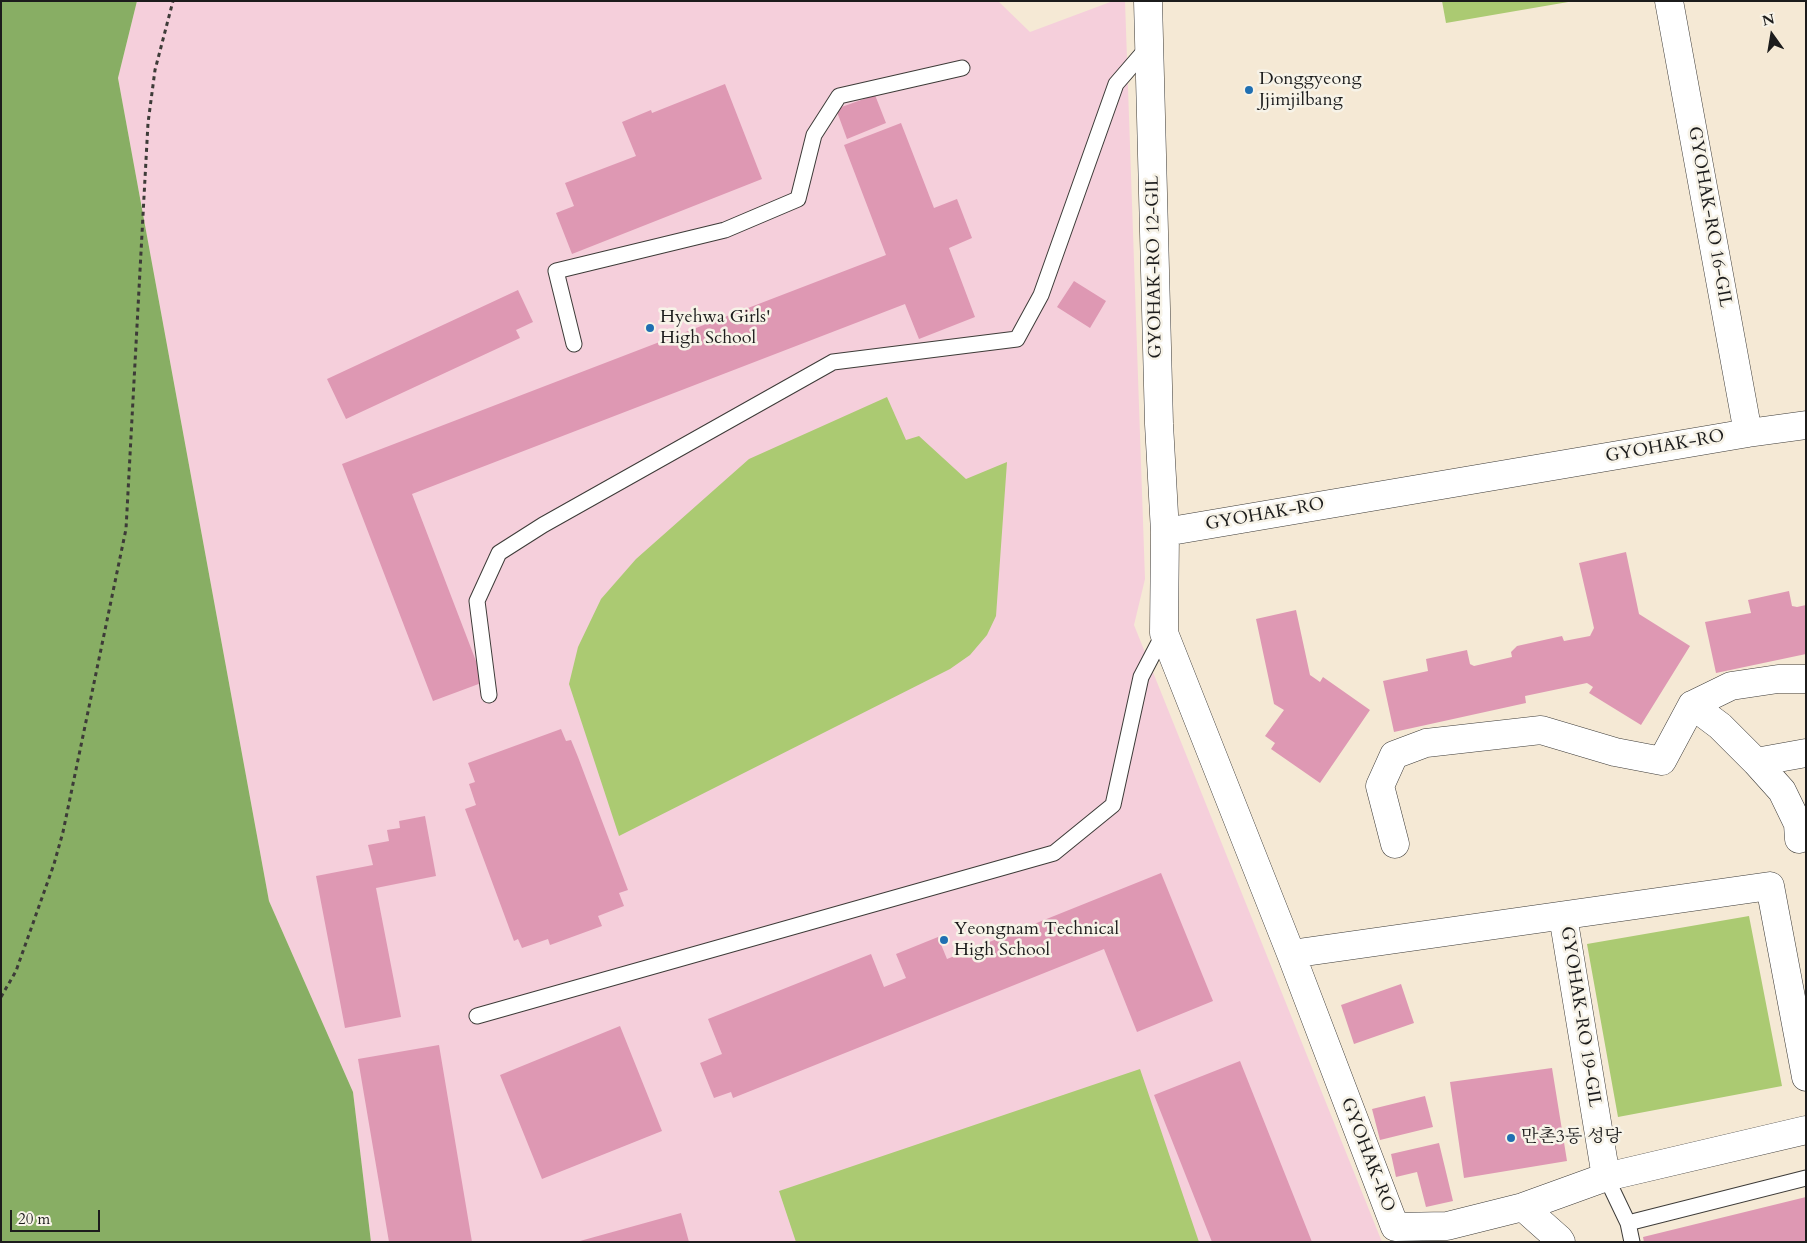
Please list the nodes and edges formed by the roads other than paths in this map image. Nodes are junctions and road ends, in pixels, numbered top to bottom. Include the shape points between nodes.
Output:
1 (1148, 1) edge
2 (1670, 1) edge
3 (1149, 46) junction
4 (962, 68) dead end
5 (574, 344) dead end
6 (1806, 425) edge
7 (1748, 433) junction
8 (1165, 532) junction
9 (1164, 633) junction
10 (1806, 679) edge
11 (489, 696) dead end
12 (1692, 706) junction
13 (1806, 753) edge
14 (1756, 762) junction
15 (1799, 839) dead end
16 (1395, 844) dead end
17 (1563, 916) junction
18 (1291, 954) junction
19 (477, 1016) dead end
20 (1806, 1077) edge
21 (1806, 1130) edge
22 (1606, 1176) junction
23 (1806, 1178) edge
24 (1523, 1207) junction
25 (1628, 1223) junction
26 (1537, 1242) edge
27 (1561, 1242) edge
28 (1632, 1242) edge

1 - 3 street, GYOHAK-RO 12-GIL
2 - 7 street, GYOHAK-RO 16-GIL
3 - 8 street, GYOHAK-RO 12-GIL
3 - 11 lane via 1116,84 1041,295 1017,339 833,362 499,553 477,601
4 - 5 lane via 839,96 814,135 798,200 725,230 556,271
6 - 7 street, GYOHAK-RO
7 - 8 street, GYOHAK-RO
8 - 9 street, GYOHAK-RO
9 - 18 street, GYOHAK-RO
9 - 19 lane via 1141,677 1113,805 1054,853
10 - 12 street via 1778,679 1731,686
12 - 14 street via 1720,726
12 - 16 street via 1662,761 1615,752 1541,730 1426,743 1394,755 1380,786
13 - 14 street
14 - 15 street via 1782,791 1798,824
17 - 18 street
17 - 20 street via 1770,886
17 - 22 street, GYOHAK-RO 19-GIL
18 - 24 street, GYOHAK-RO via 1395,1227 1448,1226
21 - 22 street
22 - 24 street
22 - 25 lane
23 - 25 lane
24 - 26 street
24 - 27 street
25 - 28 lane

